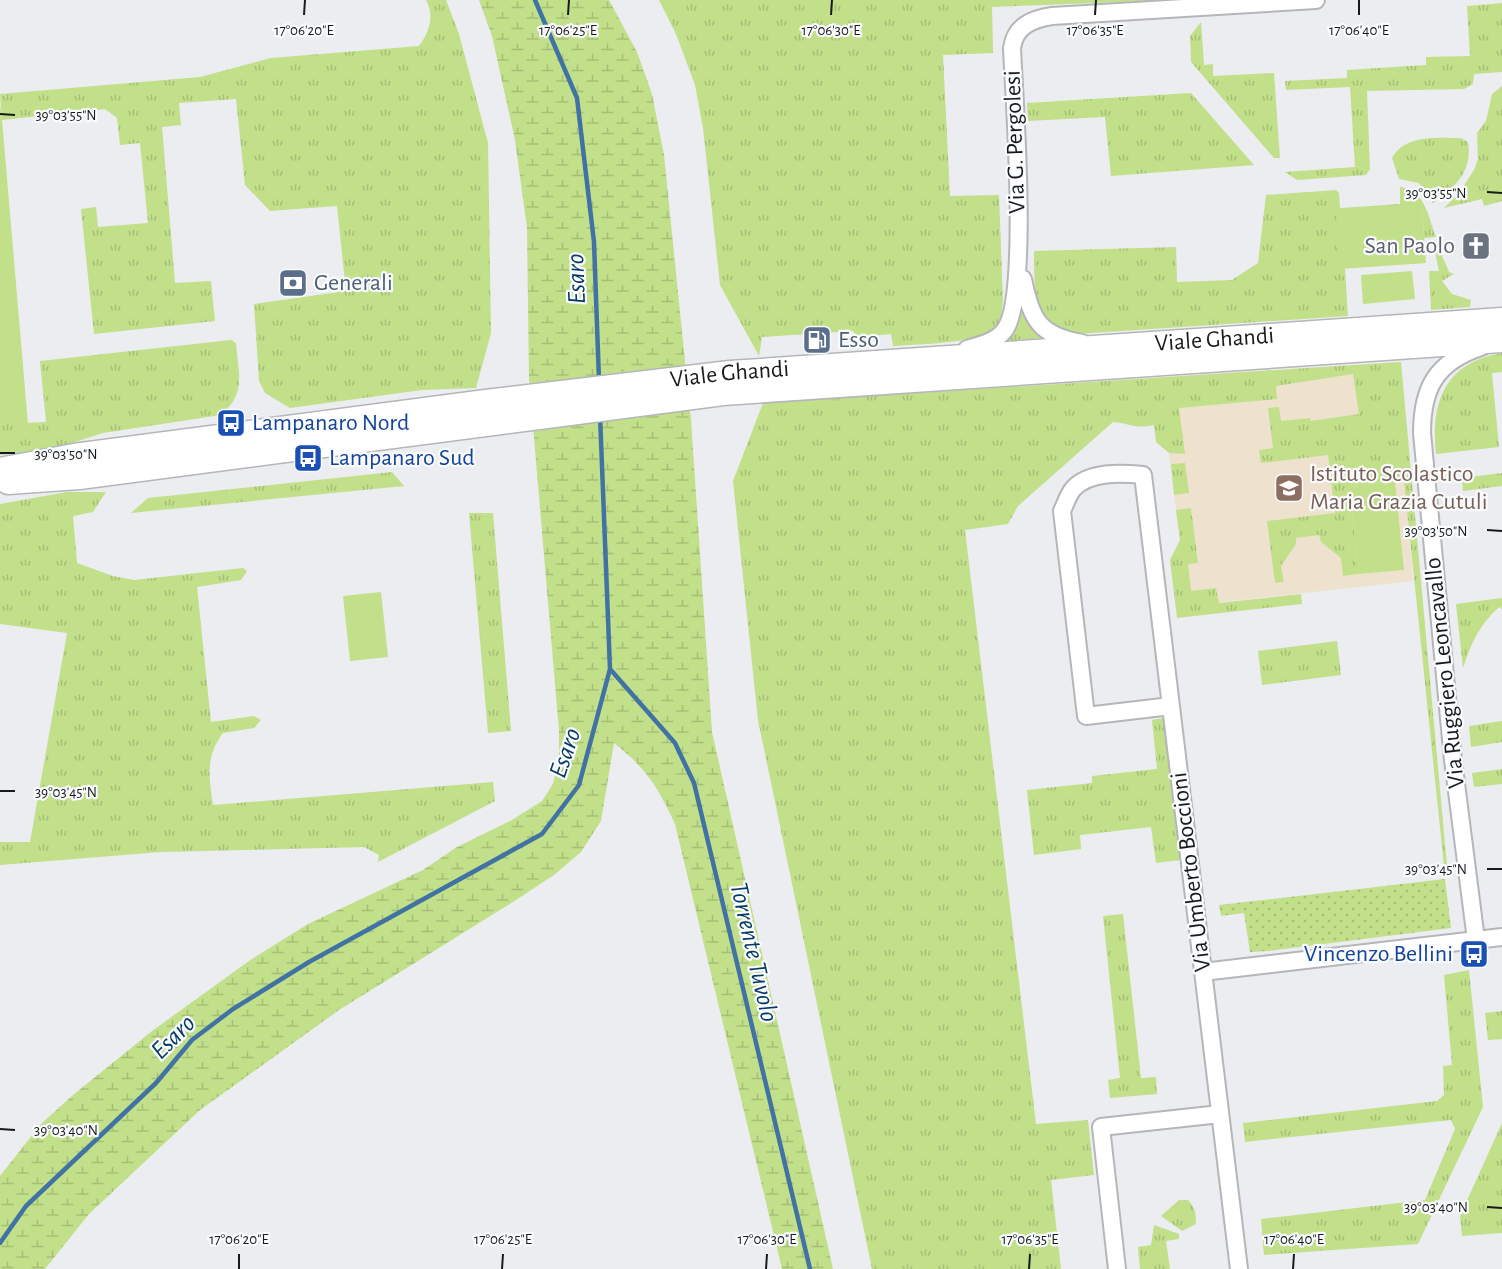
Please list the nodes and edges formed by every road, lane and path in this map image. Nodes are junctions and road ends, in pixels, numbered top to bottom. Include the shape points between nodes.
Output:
1 (1316, 0) edge
2 (1019, 258) junction
3 (1502, 320) edge
4 (1502, 340) edge
5 (1131, 345) junction
6 (920, 369) junction
7 (76, 466) junction
8 (0, 470) edge
9 (0, 482) edge
10 (1171, 705) junction
11 (1502, 937) edge
12 (1476, 940) junction
13 (1203, 972) junction
14 (1220, 1114) junction
15 (1117, 1269) edge
16 (1239, 1269) edge

1 - 2 street, Via G. Pergolesi via 1032,18 1013,38 1012,48
2 - 5 street via 1029,307 1047,332 1064,340
2 - 6 street via 1016,302 1005,330 986,344
3 - 5 main road, Viale Ghandi
4 - 6 main road, Viale Ghandi
4 - 12 street, Via Ruggiero Leoncavallo via 1467,352 1450,363 1428,389 1422,406 1453,760
5 - 6 main road, Viale Ghandi
6 - 7 main road, Viale Ghandi
7 - 8 main road, Viale Ghandi
7 - 9 main road, Viale Ghandi
10 - 10 street, Via Umberto Boccioni via 1143,475 1118,473 1091,478 1073,489 1062,511 1086,716
10 - 13 street, Via Umberto Boccioni
11 - 12 street
12 - 13 street
13 - 14 street, Via Umberto Boccioni
14 - 15 street via 1101,1127
14 - 16 street, Via Umberto Boccioni

